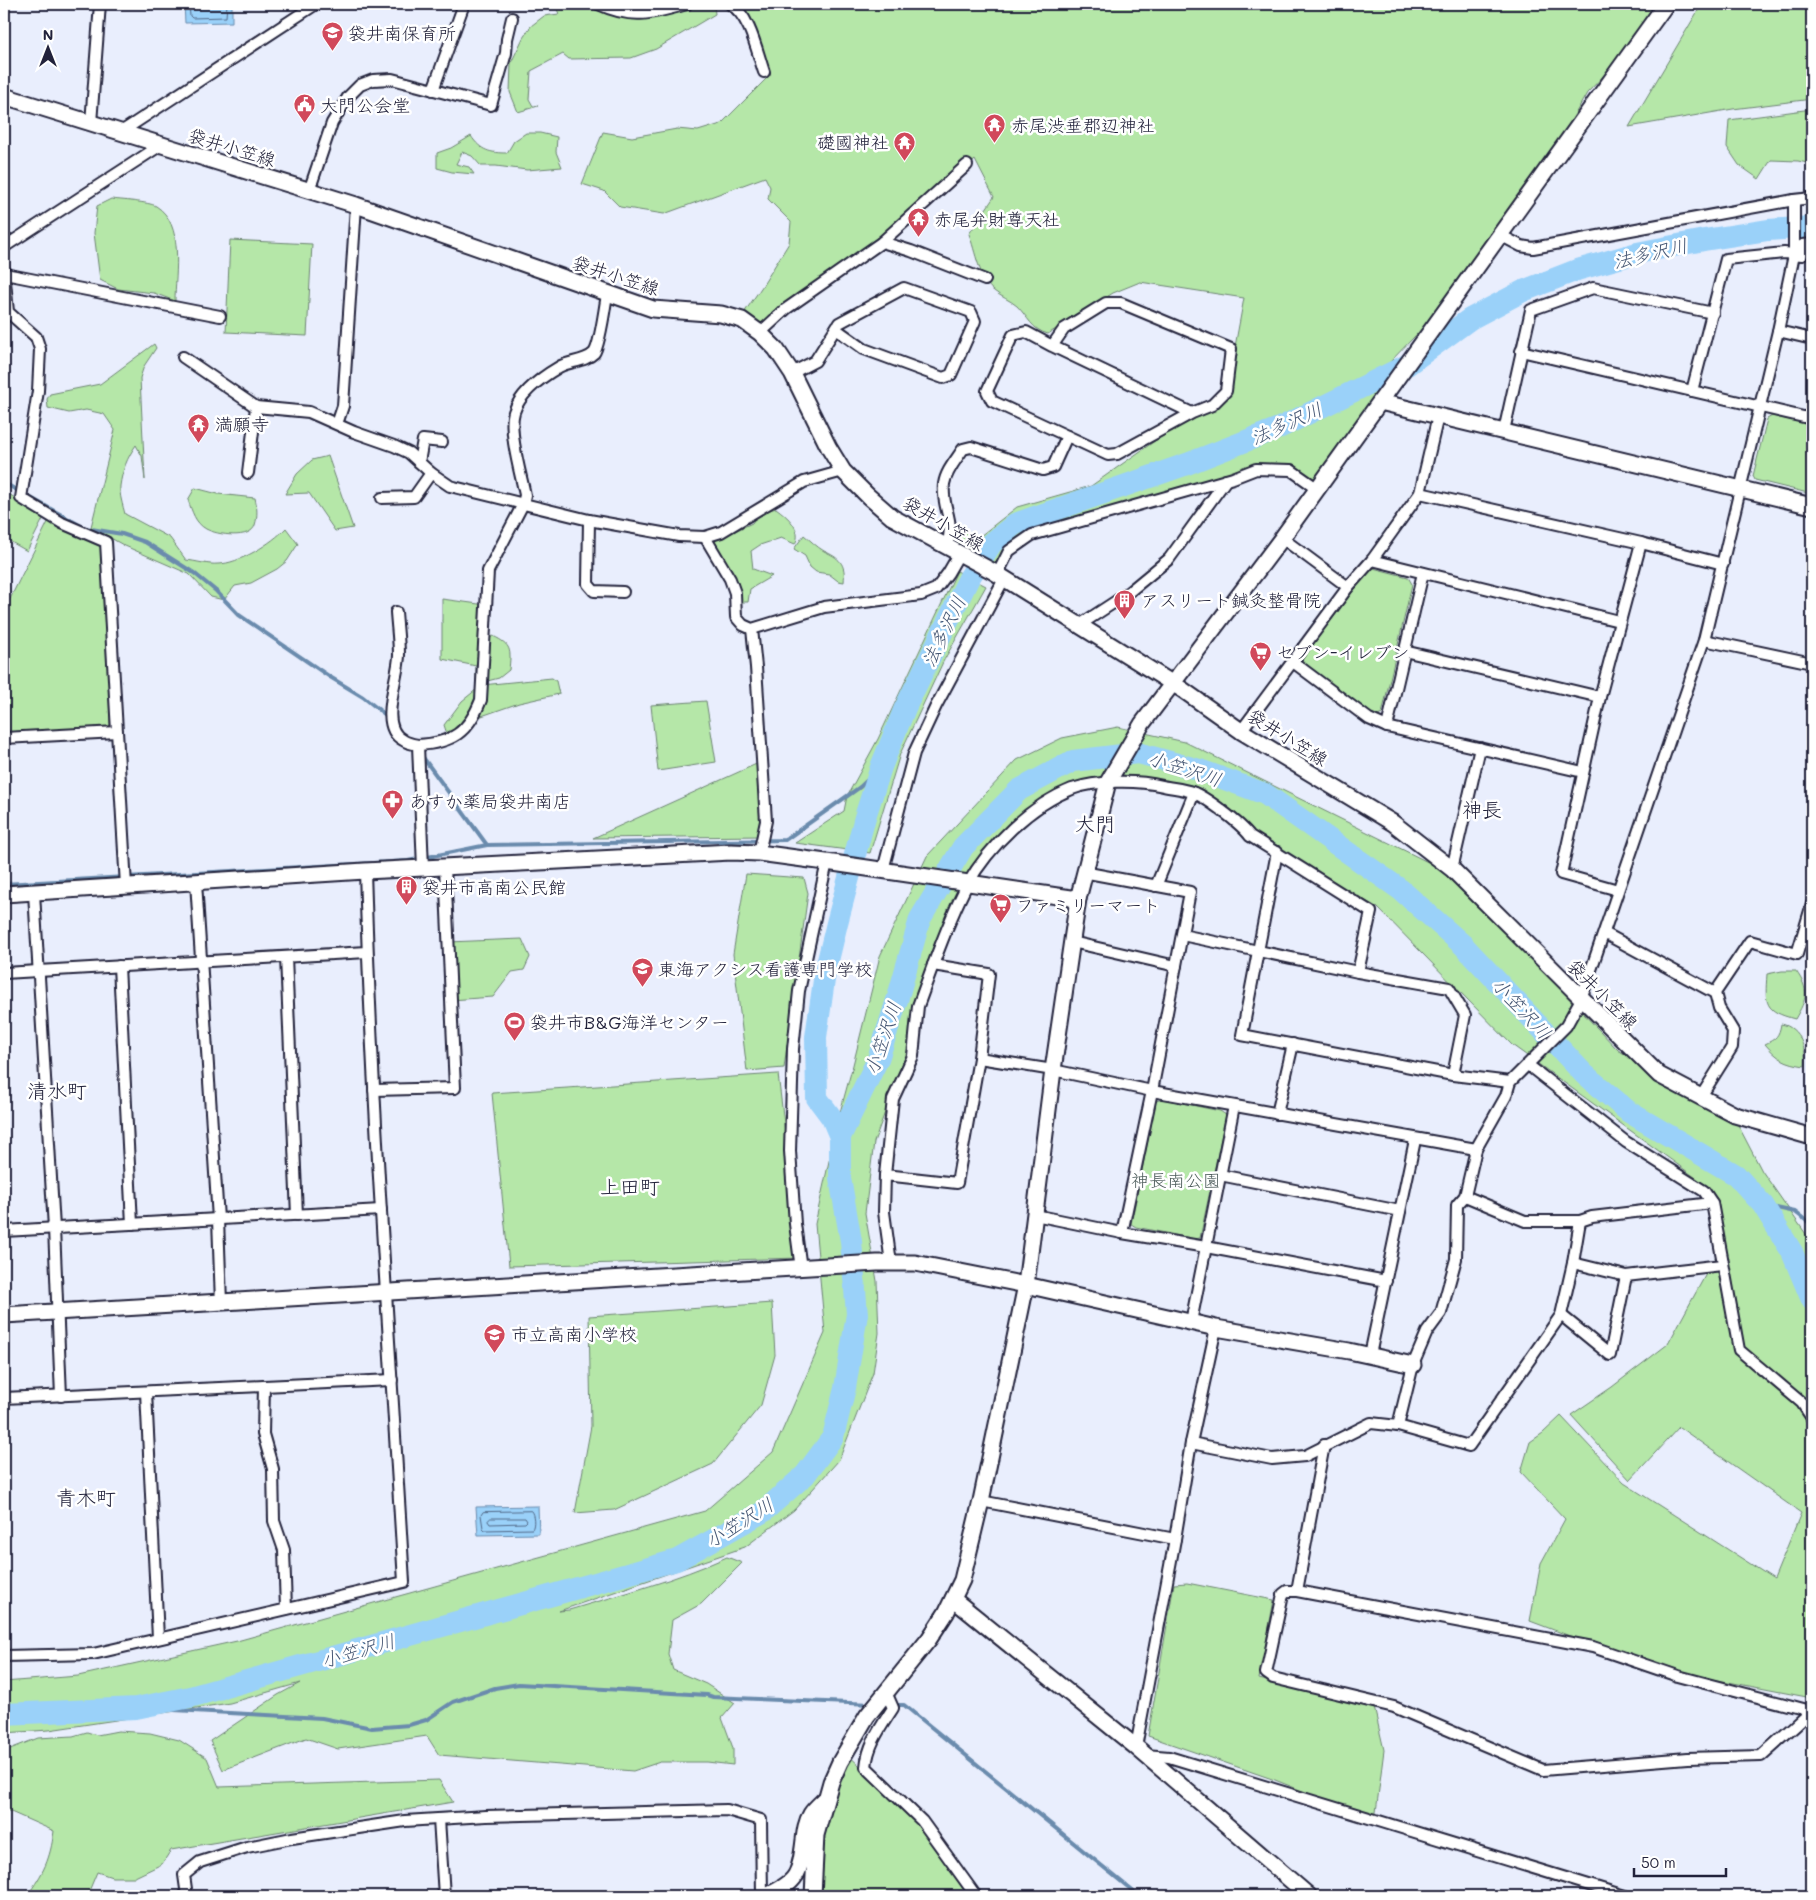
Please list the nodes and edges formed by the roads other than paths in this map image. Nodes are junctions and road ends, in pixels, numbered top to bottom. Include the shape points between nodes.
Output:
1 (100, 4) edge
2 (316, 4) edge
3 (464, 4) edge
4 (598, 4) edge
5 (687, 4) edge
6 (730, 4) edge
7 (1666, 4) edge
8 (512, 18) dead end
9 (764, 72) dead end
10 (433, 90) junction
11 (4, 96) edge
12 (91, 123) junction
13 (121, 132) junction
14 (161, 145) junction
15 (967, 165) dead end
16 (309, 190) junction
17 (1812, 198) edge
18 (1795, 204) junction
19 (356, 205) junction
20 (1500, 235) junction
21 (882, 242) junction
22 (1812, 244) edge
23 (4, 247) edge
24 (1794, 255) junction
25 (4, 272) edge
26 (984, 280) dead end
27 (607, 294) junction
28 (1713, 313) junction
29 (220, 316) dead end
30 (836, 329) junction
31 (1778, 331) junction
32 (760, 333) junction
33 (1812, 339) edge
34 (1052, 346) junction
35 (1522, 351) junction
36 (183, 356) dead end
37 (792, 373) junction
38 (1692, 391) junction
39 (1380, 402) junction
40 (1759, 406) junction
41 (256, 407) junction
42 (1192, 413) junction
43 (1438, 416) junction
44 (1812, 419) edge
45 (337, 424) junction
46 (1504, 431) junction
47 (1067, 436) junction
48 (442, 442) dead end
49 (419, 462) junction
50 (842, 471) junction
51 (248, 473) dead end
52 (431, 473) junction
53 (1226, 480) junction
54 (1740, 488) junction
55 (1318, 489) junction
56 (1420, 493) junction
57 (382, 498) dead end
58 (523, 504) junction
59 (1812, 506) edge
60 (589, 520) junction
61 (705, 537) junction
62 (1282, 538) junction
63 (1641, 543) junction
64 (957, 553) junction
65 (1372, 560) junction
66 (1723, 564) junction
67 (1423, 573) junction
68 (998, 575) junction
69 (1348, 587) junction
70 (623, 592) dead end
71 (396, 612) dead end
72 (1620, 621) junction
73 (1078, 626) junction
74 (752, 630) junction
75 (1704, 640) junction
76 (1404, 651) junction
77 (1293, 662) junction
78 (1812, 663) edge
79 (1173, 685) junction
80 (1600, 697) junction
81 (1387, 727) junction
82 (117, 732) junction
83 (1241, 732) junction
84 (4, 738) edge
85 (418, 745) junction
86 (1480, 748) junction
87 (1583, 772) junction
88 (1109, 780) junction
89 (1194, 793) junction
90 (1277, 852) junction
91 (759, 853) junction
92 (830, 863) junction
93 (445, 867) junction
94 (423, 868) junction
95 (876, 869) junction
96 (1452, 869) junction
97 (365, 871) junction
98 (1083, 872) junction
99 (196, 882) junction
100 (966, 883) junction
101 (126, 886) junction
102 (1156, 886) junction
103 (1618, 890) junction
104 (34, 893) junction
105 (4, 894) edge
106 (1078, 899) junction
107 (1812, 904) edge
108 (1604, 933) junction
109 (1182, 935) junction
110 (1072, 942) junction
111 (1258, 951) junction
112 (367, 952) junction
113 (286, 956) junction
114 (201, 961) junction
115 (933, 965) junction
116 (119, 966) junction
117 (1176, 966) junction
118 (39, 971) junction
119 (1358, 972) junction
120 (4, 973) edge
121 (1715, 993) junction
122 (1582, 999) junction
123 (1293, 1044) junction
124 (979, 1058) junction
125 (1529, 1063) junction
126 (1053, 1070) junction
127 (1453, 1075) junction
128 (1510, 1082) junction
129 (374, 1090) junction
130 (1152, 1091) junction
131 (1700, 1098) junction
132 (1234, 1106) junction
133 (1277, 1114) junction
134 (1812, 1137) edge
135 (1415, 1140) junction
136 (1476, 1149) junction
137 (885, 1175) junction
138 (1220, 1175) junction
139 (1465, 1196) junction
140 (1712, 1203) junction
141 (381, 1210) junction
142 (1400, 1211) junction
143 (297, 1215) junction
144 (1035, 1215) junction
145 (218, 1219) junction
146 (1580, 1221) junction
147 (132, 1224) junction
148 (54, 1228) junction
149 (4, 1231) edge
150 (1122, 1233) junction
151 (1206, 1247) junction
152 (884, 1263) junction
153 (1573, 1263) junction
154 (1722, 1265) junction
155 (805, 1269) junction
156 (1626, 1276) junction
157 (1386, 1281) junction
158 (1026, 1285) junction
159 (386, 1292) junction
160 (221, 1303) junction
161 (58, 1312) junction
162 (4, 1315) edge
163 (1561, 1315) junction
164 (1191, 1322) junction
165 (1216, 1328) junction
166 (1370, 1356) junction
167 (1413, 1365) junction
168 (392, 1380) junction
169 (264, 1386) junction
170 (146, 1392) junction
171 (61, 1396) junction
172 (4, 1398) edge
173 (1812, 1418) edge
174 (1398, 1426) junction
175 (1191, 1443) junction
176 (1324, 1445) junction
177 (981, 1501) junction
178 (1175, 1539) junction
179 (1297, 1591) junction
180 (953, 1599) junction
181 (286, 1609) junction
182 (158, 1638) junction
183 (4, 1656) edge
184 (886, 1692) junction
185 (1811, 1710) edge
186 (1140, 1751) junction
187 (827, 1798) junction
188 (439, 1819) junction
189 (188, 1896) edge
190 (444, 1896) edge
191 (762, 1896) edge
192 (766, 1896) edge
193 (813, 1896) edge
194 (976, 1896) edge
195 (1309, 1896) edge
196 (1625, 1896) edge

1 - 12 street
2 - 13 street
3 - 10 street
4 - 5 street via 631,14 652,13
6 - 9 street via 737,8 750,30
7 - 20 street
8 - 10 street via 491,105
10 - 16 street via 392,79 373,80 360,85 348,96 332,123
11 - 12 street, 袋井小笠線
12 - 13 street, 袋井小笠線
13 - 14 street, 袋井小笠線
14 - 16 street, 袋井小笠線
14 - 23 street
15 - 21 street
16 - 19 street, 袋井小笠線
17 - 18 street
18 - 20 street via 1533,248 1521,246
18 - 24 street
19 - 27 street, 袋井小笠線
19 - 45 street via 343,406
20 - 39 street
21 - 26 street
21 - 32 street via 786,309
22 - 24 street via 1803,245 1802,255
24 - 28 street via 1784,253 1726,259
24 - 31 street
25 - 29 street
25 - 82 street via 8,312 36,337 40,349 38,391 21,498 62,523 106,542
27 - 32 street, 袋井小笠線 via 653,309 721,314 742,320
27 - 58 street via 594,352 544,376 525,394 514,412 512,426 525,495
28 - 35 street via 1593,288 1531,310
28 - 38 street
30 - 30 street via 864,349 943,378 951,375 975,321 970,312 904,288 840,323
30 - 37 street via 815,361
31 - 33 street
31 - 40 street
32 - 37 street, 袋井小笠線
34 - 42 street
34 - 42 street via 1064,330 1106,304 1121,303 1231,349 1226,391 1212,406
34 - 47 street via 1026,332 1013,335 987,391 992,401
35 - 38 street
35 - 46 street
36 - 41 street
37 - 50 street, 袋井小笠線
38 - 40 street
39 - 43 street
39 - 55 street
40 - 44 street
40 - 54 street
41 - 45 street via 309,412
41 - 51 street
42 - 47 street via 1117,454 1108,455
43 - 46 street
43 - 56 street
45 - 49 street via 394,446
46 - 54 street
47 - 64 street via 1052,467 1043,470 971,447 963,449 948,471 944,484 951,536
48 - 49 street via 423,440
49 - 52 street
50 - 61 street via 804,482 721,532
50 - 64 street, 袋井小笠線 via 892,517
52 - 57 street via 414,496
52 - 58 street via 450,486
53 - 55 street via 1256,469 1291,470
53 - 68 street via 1032,535 1009,551
53 - 73 street via 1169,560 1124,596
54 - 59 street
54 - 66 street
55 - 62 street
56 - 63 street
56 - 65 street
58 - 60 street
58 - 85 street via 488,571 481,700 474,716 449,740
60 - 61 street via 679,536
60 - 70 street via 588,584 594,591
61 - 74 street via 730,579 735,593 736,617
62 - 69 street
62 - 79 street
63 - 66 street
63 - 72 street
64 - 68 street, 袋井小笠線
64 - 74 street via 936,589 921,595 824,607
65 - 67 street
65 - 69 street
66 - 75 street
67 - 72 street
67 - 76 street
68 - 73 street, 袋井小笠線
68 - 95 street via 914,753
69 - 77 street
71 - 85 street via 399,656 390,712 392,726 404,741
72 - 80 street
73 - 79 street, 袋井小笠線
74 - 91 street via 766,821
75 - 78 street
75 - 103 street
76 - 80 street
76 - 81 street
77 - 81 street via 1369,719
77 - 83 street
79 - 83 street, 袋井小笠線
79 - 88 street via 1142,724
80 - 87 street
81 - 86 street
82 - 84 street
82 - 101 street
83 - 96 street, 袋井小笠線 via 1394,823
85 - 94 street
86 - 87 street
86 - 96 street
87 - 103 street via 1561,874
88 - 89 street via 1152,784
88 - 98 street
88 - 100 street via 1074,788 1047,801 992,849
89 - 90 street via 1240,824 1250,836
89 - 102 street
90 - 111 street
90 - 119 street via 1371,912
91 - 92 street
91 - 93 street
92 - 95 street
92 - 155 street via 799,991 793,1050 790,1151 795,1224
93 - 94 street
93 - 129 street via 455,1088
94 - 97 street
95 - 100 street
96 - 122 street, 袋井小笠線
97 - 99 street
97 - 112 street
98 - 102 street
98 - 106 street
99 - 101 street
99 - 114 street
100 - 106 street
100 - 115 street
101 - 104 street
102 - 109 street via 1190,892
103 - 108 street
104 - 105 street
104 - 118 street
106 - 110 street
107 - 121 street via 1797,954 1750,942
108 - 121 street
108 - 122 street
109 - 111 street
109 - 117 street
110 - 117 street
110 - 126 street
111 - 119 street
111 - 123 street via 1242,1035
112 - 113 street
112 - 129 street
113 - 114 street
113 - 143 street
114 - 116 street
114 - 145 street
115 - 124 street via 989,974
115 - 137 street via 918,1006 914,1056 893,1100
116 - 118 street
116 - 147 street
117 - 130 street
118 - 120 street
118 - 148 street
119 - 127 street via 1448,988 1465,1015
121 - 131 street via 1718,1008 1733,1031 1732,1047
122 - 125 street via 1566,1026
122 - 131 street, 袋井小笠線 via 1659,1075
123 - 127 street
123 - 133 street
124 - 126 street
124 - 137 street via 957,1183
125 - 128 street
125 - 140 street via 1626,1142 1704,1191
126 - 130 street
126 - 144 street
127 - 128 street
128 - 136 street via 1506,1096
129 - 141 street
130 - 132 street
130 - 150 street
131 - 134 street, 袋井小笠線 via 1735,1115
132 - 133 street
132 - 138 street
133 - 135 street
135 - 136 street
135 - 142 street
136 - 139 street
137 - 152 street
138 - 142 street
138 - 151 street
139 - 146 street via 1525,1221
139 - 167 street via 1457,1205 1456,1259 1441,1313 1427,1332
140 - 146 street
140 - 154 street
141 - 143 street
141 - 159 street
142 - 157 street
143 - 145 street
144 - 150 street
144 - 158 street
145 - 147 street
145 - 160 street
146 - 153 street
147 - 148 street
148 - 149 street
148 - 161 street
150 - 151 street
151 - 157 street
151 - 164 street
152 - 155 street
152 - 158 street via 915,1263
153 - 156 street
153 - 163 street
154 - 156 street
154 - 173 street via 1739,1350 1802,1403
155 - 159 street
156 - 163 street via 1610,1355
157 - 166 street
158 - 164 street
158 - 177 street
159 - 160 street
159 - 168 street
160 - 161 street
161 - 162 street
161 - 171 street
163 - 174 street via 1469,1446
164 - 165 street
165 - 166 street
165 - 175 street
166 - 167 street
167 - 174 street
168 - 169 street
168 - 181 street via 404,1582
169 - 170 street
169 - 181 street via 264,1434 273,1469 274,1521 284,1550
170 - 171 street
170 - 182 street
171 - 172 street
174 - 176 street via 1372,1423
175 - 176 street via 1272,1459 1305,1456
175 - 178 street
176 - 179 street
177 - 178 street
177 - 180 street via 962,1580
178 - 186 street
179 - 185 street via 1593,1647 1678,1676
179 - 185 street via 1283,1594 1266,1673 1273,1678 1394,1707 1543,1770 1688,1758 1762,1756
180 - 184 street via 929,1639
180 - 186 street
181 - 182 street
182 - 183 street via 93,1654
184 - 187 street via 851,1741
184 - 194 street via 893,1708 873,1739 866,1767 922,1821
186 - 195 street
186 - 196 street via 1169,1757
187 - 192 street via 811,1814 805,1828 796,1877 785,1888
187 - 193 street via 816,1835
188 - 189 street via 405,1821 247,1847 200,1862 184,1875
188 - 190 street
188 - 191 street via 727,1810 760,1820

